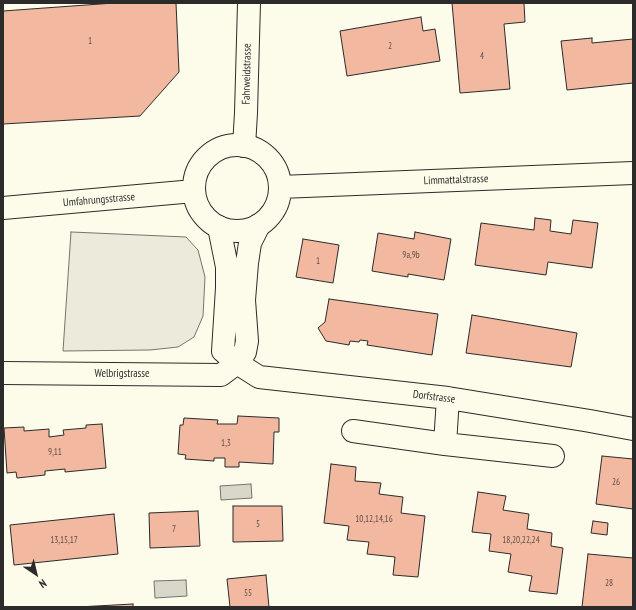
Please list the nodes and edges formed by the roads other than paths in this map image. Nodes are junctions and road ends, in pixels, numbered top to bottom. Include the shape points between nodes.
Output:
1 (249, 3) edge
2 (244, 146) junction
3 (633, 172) edge
4 (280, 187) junction
5 (194, 191) junction
6 (3, 208) edge
7 (259, 225) junction
8 (219, 227) junction
9 (237, 363) junction
10 (3, 373) edge
11 (448, 398) junction
12 (633, 429) edge
13 (353, 431) dead end
14 (445, 444) junction
15 (553, 456) dead end

1 - 2 street, Fahrweidstrasse
2 - 4 street via 256,149 269,159 276,171
2 - 5 street via 228,146 207,158 199,167
3 - 4 street, Limmattalstrasse
4 - 7 street via 275,207
5 - 6 street, Umfahrungsstrasse
5 - 8 street via 198,206 207,218
7 - 8 street via 234,231
7 - 9 street via 250,243 247,263 244,300 246,352
8 - 9 street, Dorfstrasse via 227,267 223,351
9 - 10 street, Welbrigstrasse via 221,375
9 - 11 street, Dorfstrasse via 260,377
11 - 12 street, Dorfstrasse
11 - 14 street
13 - 14 street
14 - 15 street

